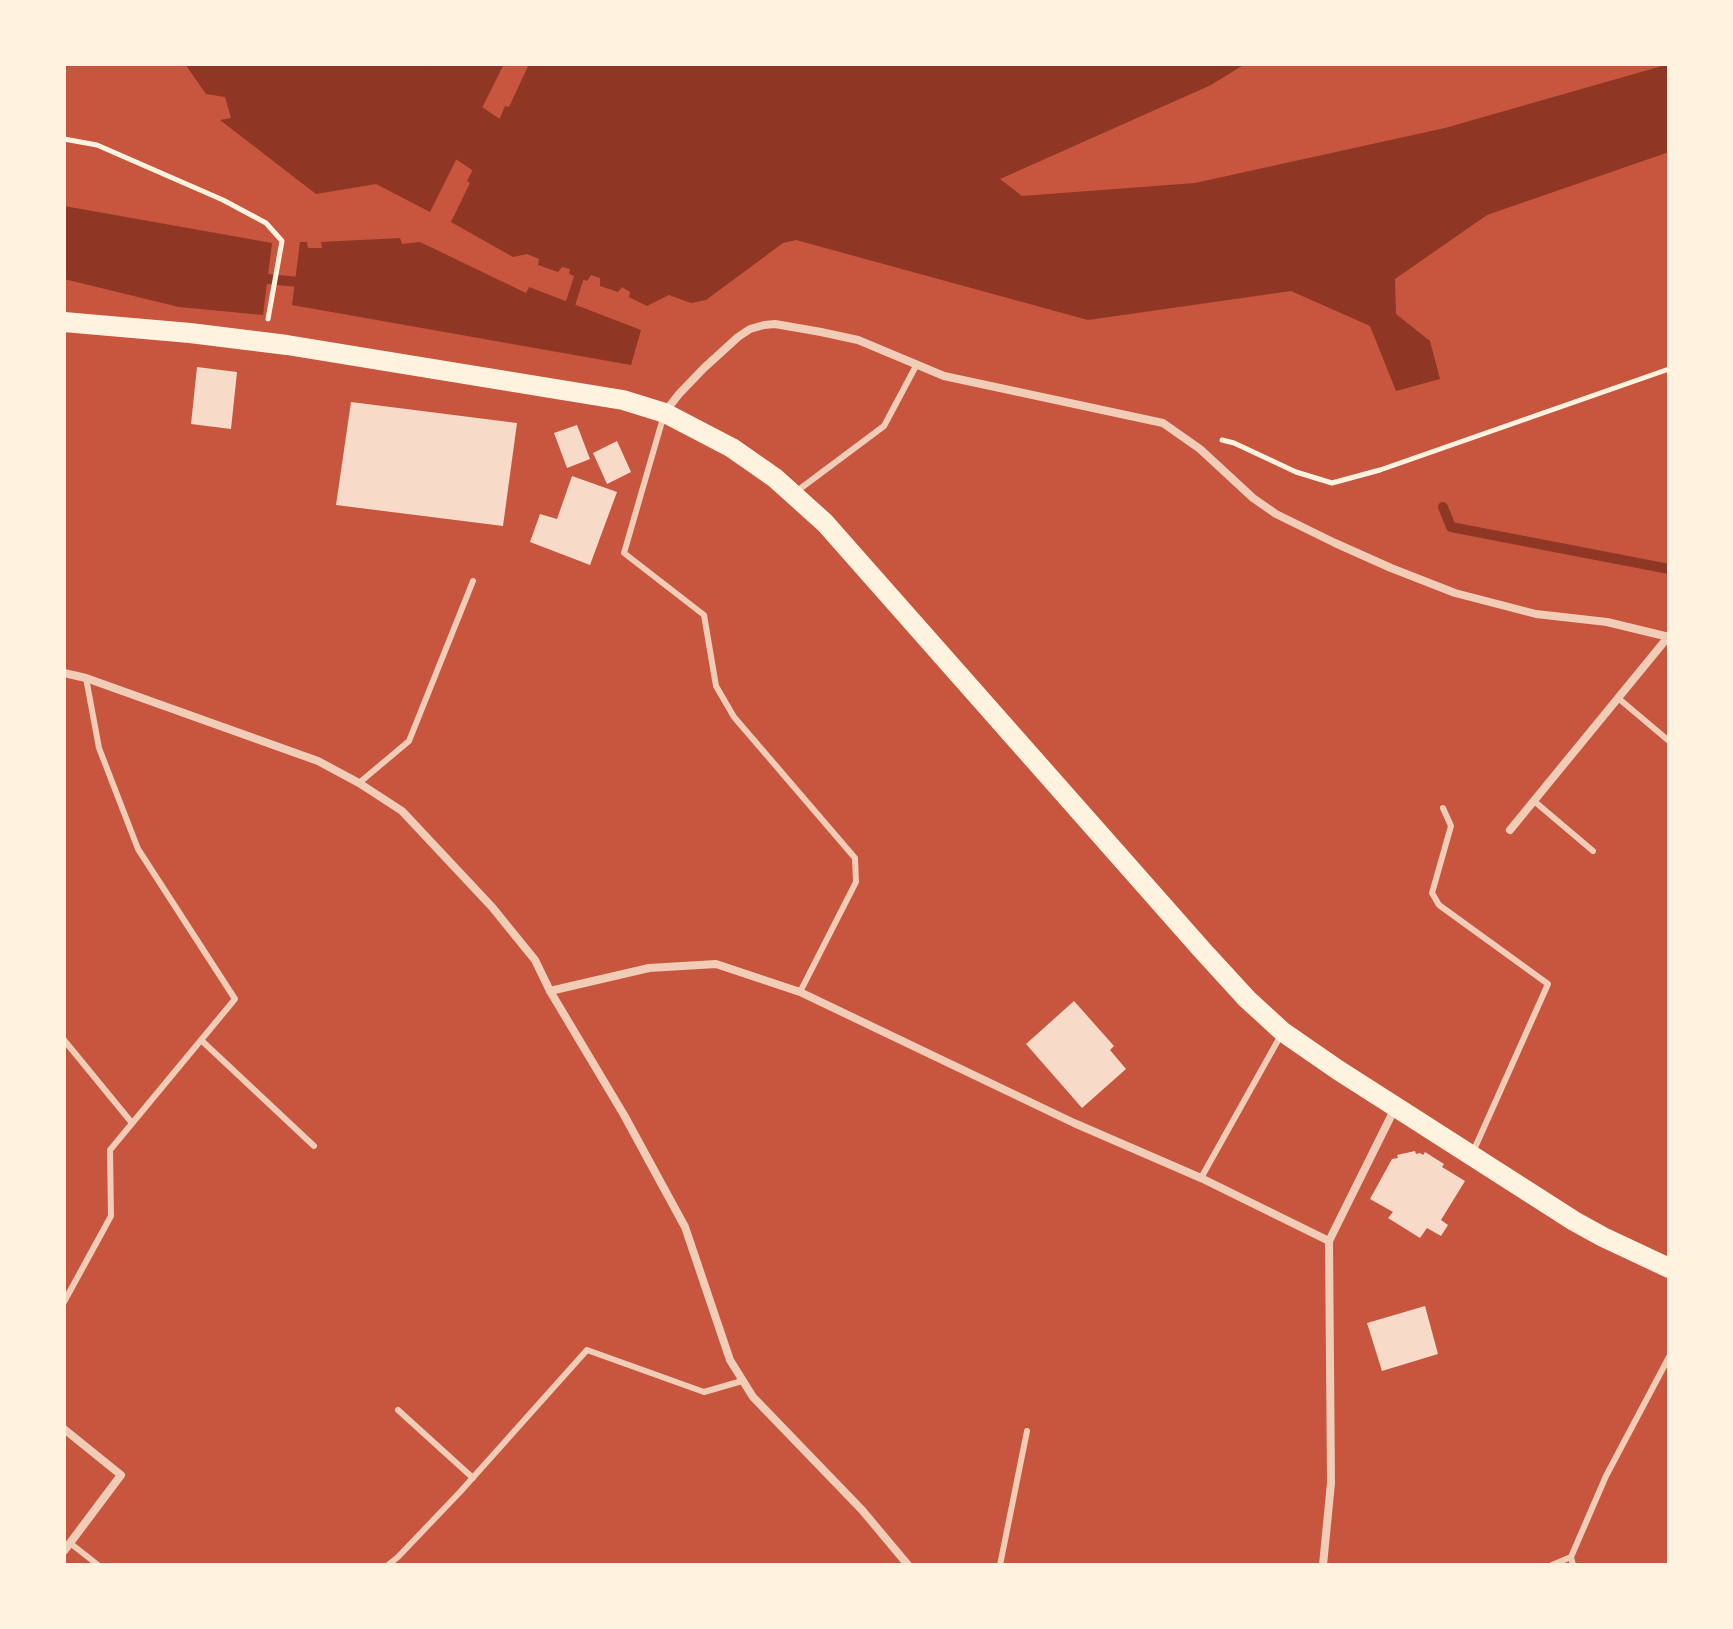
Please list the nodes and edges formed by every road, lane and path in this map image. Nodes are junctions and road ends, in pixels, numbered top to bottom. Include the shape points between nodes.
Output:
1 (64, 139) edge
2 (269, 319) dead end
3 (64, 322) edge
4 (917, 364) junction
5 (1669, 369) edge
6 (665, 413) junction
7 (1219, 439) dead end
8 (794, 494) junction
9 (473, 581) dead end
10 (1669, 637) edge
11 (64, 673) edge
12 (86, 678) junction
13 (1618, 698) junction
14 (1669, 741) edge
15 (359, 783) junction
16 (1534, 801) junction
17 (1443, 808) dead end
18 (1510, 830) dead end
19 (1593, 851) dead end
20 (550, 991) junction
21 (800, 992) junction
22 (1283, 1032) junction
23 (64, 1040) edge
24 (201, 1040) junction
25 (1396, 1107) junction
26 (132, 1123) junction
27 (314, 1146) dead end
28 (1472, 1156) junction
29 (1201, 1178) junction
30 (1329, 1241) junction
31 (1669, 1268) edge
32 (64, 1302) edge
33 (1669, 1357) edge
34 (742, 1381) junction
35 (398, 1410) dead end
36 (64, 1429) edge
37 (1027, 1431) dead end
38 (473, 1478) junction
39 (70, 1543) junction
40 (64, 1551) edge
41 (1572, 1561) edge
42 (98, 1565) edge
43 (388, 1565) edge
44 (908, 1565) edge
45 (1000, 1565) edge
46 (1323, 1565) edge
47 (1552, 1565) edge

1 - 2 path via 97,145 266,223 282,241
3 - 6 main road via 287,345 623,400
4 - 6 street via 858,340 764,325 738,337
4 - 8 lane via 884,426
4 - 10 street via 944,376 1163,423 1276,514 1455,593 1536,614 1607,622
5 - 7 path via 1332,483
6 - 8 main road via 732,448
6 - 21 lane via 624,553 704,615 716,686 734,717 855,858 856,882
8 - 22 main road via 848,548 1221,971
9 - 15 lane via 409,741
10 - 13 street
11 - 12 street
12 - 15 street via 318,761
12 - 24 lane via 99,748 138,849 235,999
13 - 14 lane
13 - 16 street
15 - 20 street via 402,811 492,907 535,960
16 - 18 street
16 - 19 lane
17 - 28 lane via 1451,826 1432,893 1439,905 1548,984
20 - 21 street via 649,968 716,964
20 - 34 street via 685,1227
21 - 29 street
22 - 25 main road
22 - 29 lane
23 - 26 lane
24 - 26 lane
24 - 27 lane
25 - 28 main road
25 - 30 street
26 - 32 lane via 110,1150 111,1216
28 - 31 main road via 1603,1237
29 - 30 street
30 - 46 street via 1331,1483
33 - 41 lane via 1606,1476
34 - 38 lane via 704,1392 587,1350
34 - 44 street
35 - 38 lane
36 - 39 street via 121,1475
37 - 45 lane
38 - 43 lane
39 - 40 street
39 - 42 lane
41 - 47 lane

